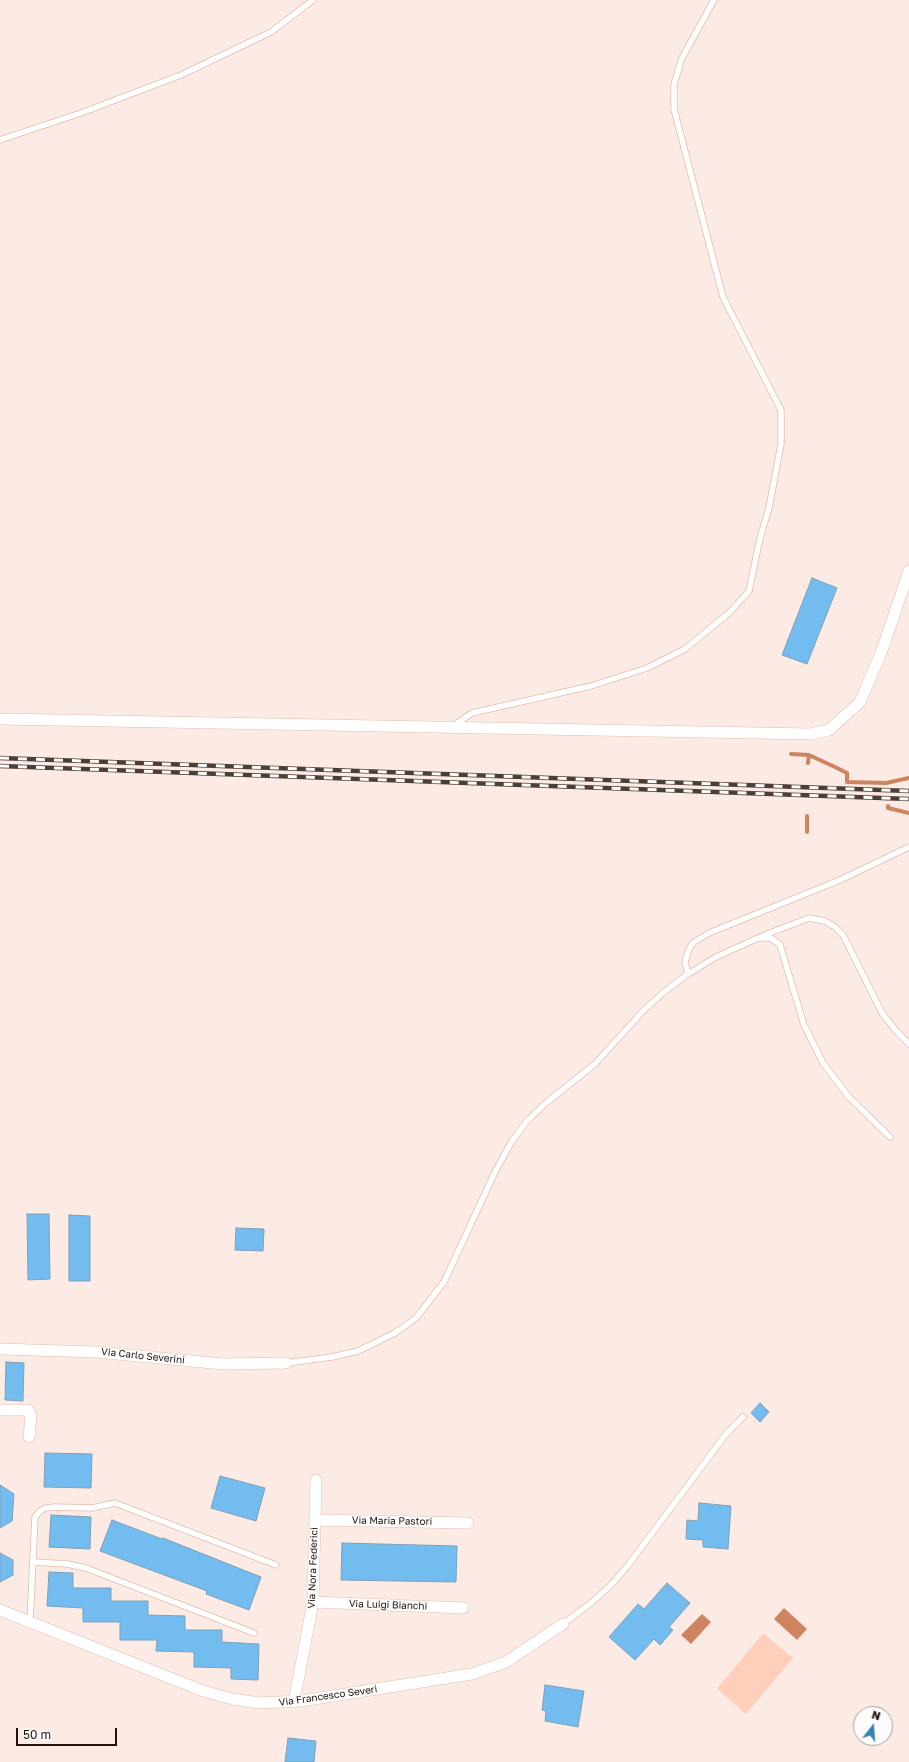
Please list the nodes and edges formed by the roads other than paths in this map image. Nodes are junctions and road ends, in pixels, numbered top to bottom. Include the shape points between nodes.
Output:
1 (314, 0) edge
2 (714, 0) edge
3 (0, 140) edge
4 (909, 571) edge
5 (0, 719) edge
6 (452, 726) junction
7 (909, 847) edge
8 (758, 938) junction
9 (688, 974) junction
10 (909, 1044) edge
11 (890, 1137) dead end
12 (0, 1349) edge
13 (286, 1363) joint
14 (0, 1410) edge
15 (743, 1417) dead end
16 (29, 1437) dead end
17 (316, 1480) dead end
18 (315, 1520) junction
19 (468, 1523) dead end
20 (33, 1562) junction
21 (276, 1565) dead end
22 (313, 1602) junction
23 (463, 1608) dead end
24 (0, 1610) edge
25 (30, 1621) junction
26 (563, 1624) joint
27 (254, 1633) dead end
28 (294, 1702) junction

1 - 3 lane via 271,32 181,75
2 - 6 lane via 682,58 674,84 674,108 723,297 781,410 781,444 749,591 729,613 685,649 647,668 591,686 472,713
4 - 6 street via 881,653 860,702 829,730 810,734
5 - 6 street
7 - 9 lane via 840,880 750,915 694,942 685,962
8 - 9 lane via 716,957
8 - 10 lane via 809,918 825,921 835,927 843,935 882,1013
8 - 11 lane via 771,938 780,945 804,1025 823,1063 848,1096
9 - 13 lane via 649,1005 595,1064 547,1102 520,1130 495,1172 448,1274 416,1318 395,1333 358,1351
12 - 13 street, Via Carlo Severini via 96,1352 224,1364
14 - 16 street via 28,1410 31,1416
15 - 26 lane via 726,1434 613,1583
17 - 18 street, Via Nora Federici
18 - 19 street, Via Maria Pastori
18 - 22 street, Via Nora Federici
20 - 21 lane via 36,1517 40,1511 55,1507 92,1508 115,1503
20 - 25 lane
20 - 27 lane via 86,1568
22 - 23 street, Via Luigi Bianchi
22 - 28 street, Via Nora Federici
24 - 25 street, Via Francesco Severi
25 - 28 street, Via Francesco Severi via 217,1696 259,1703
26 - 28 street, Via Francesco Severi via 506,1662 479,1672

